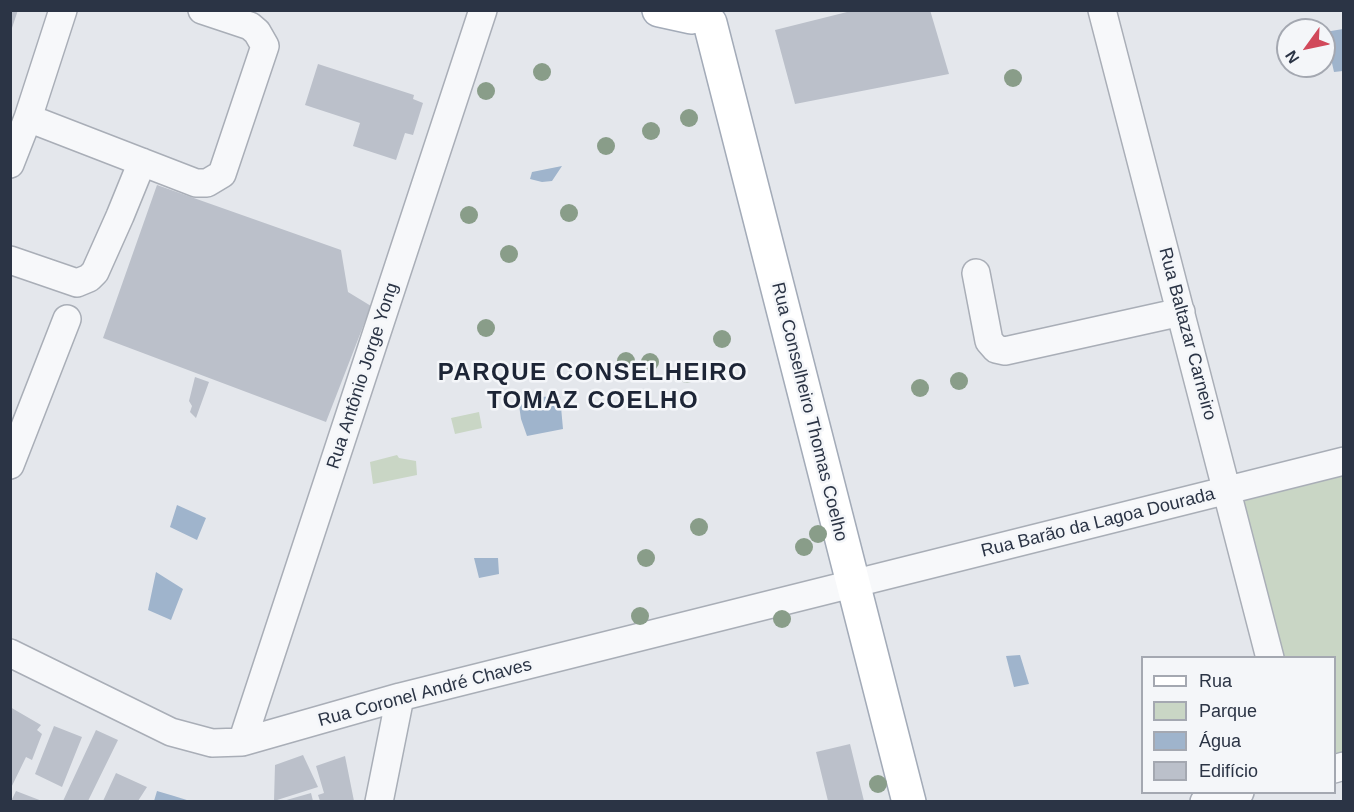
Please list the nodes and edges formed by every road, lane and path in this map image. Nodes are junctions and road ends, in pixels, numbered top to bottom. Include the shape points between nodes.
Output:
1 (63, 10) edge
2 (202, 10) edge
3 (483, 10) edge
4 (659, 10) edge
5 (1102, 10) edge
6 (703, 15) edge
7 (28, 118) junction
8 (142, 162) junction
9 (10, 164) edge
10 (10, 260) edge
11 (976, 273) dead end
12 (1181, 312) junction
13 (67, 319) dead end
14 (1344, 461) edge
15 (10, 465) edge
16 (1228, 490) junction
17 (852, 585) junction
18 (10, 653) edge
19 (1270, 656) edge
20 (400, 697) junction
21 (242, 742) junction
22 (1232, 794) edge
23 (379, 801) edge
24 (909, 801) edge
25 (1204, 801) edge

1 - 7 street
2 - 8 street via 250,26 265,46 222,174 216,180 196,183
3 - 21 street, Rua Antônio Jorge Yong
4 - 6 main road
5 - 12 street, Rua Baltazar Carneiro
6 - 17 main road, Rua Conselheiro Thomas Coelho
7 - 8 street
7 - 9 street
8 - 10 street via 89,278 77,283
11 - 12 street via 989,341 996,349 1005,351
12 - 16 street, Rua Baltazar Carneiro
13 - 15 street
14 - 16 street, Rua Barão da Lagoa Dourada
16 - 17 street, Rua Barão da Lagoa Dourada
16 - 19 street, Rua Baltazar Carneiro
17 - 20 street, Rua Coronel André Chaves
17 - 24 main road, Rua Conselheiro Thomas Coelho
18 - 21 street, Rua Coronel André Chaves via 171,732 212,743
20 - 21 street, Rua Coronel André Chaves
20 - 23 street
22 - 25 street

